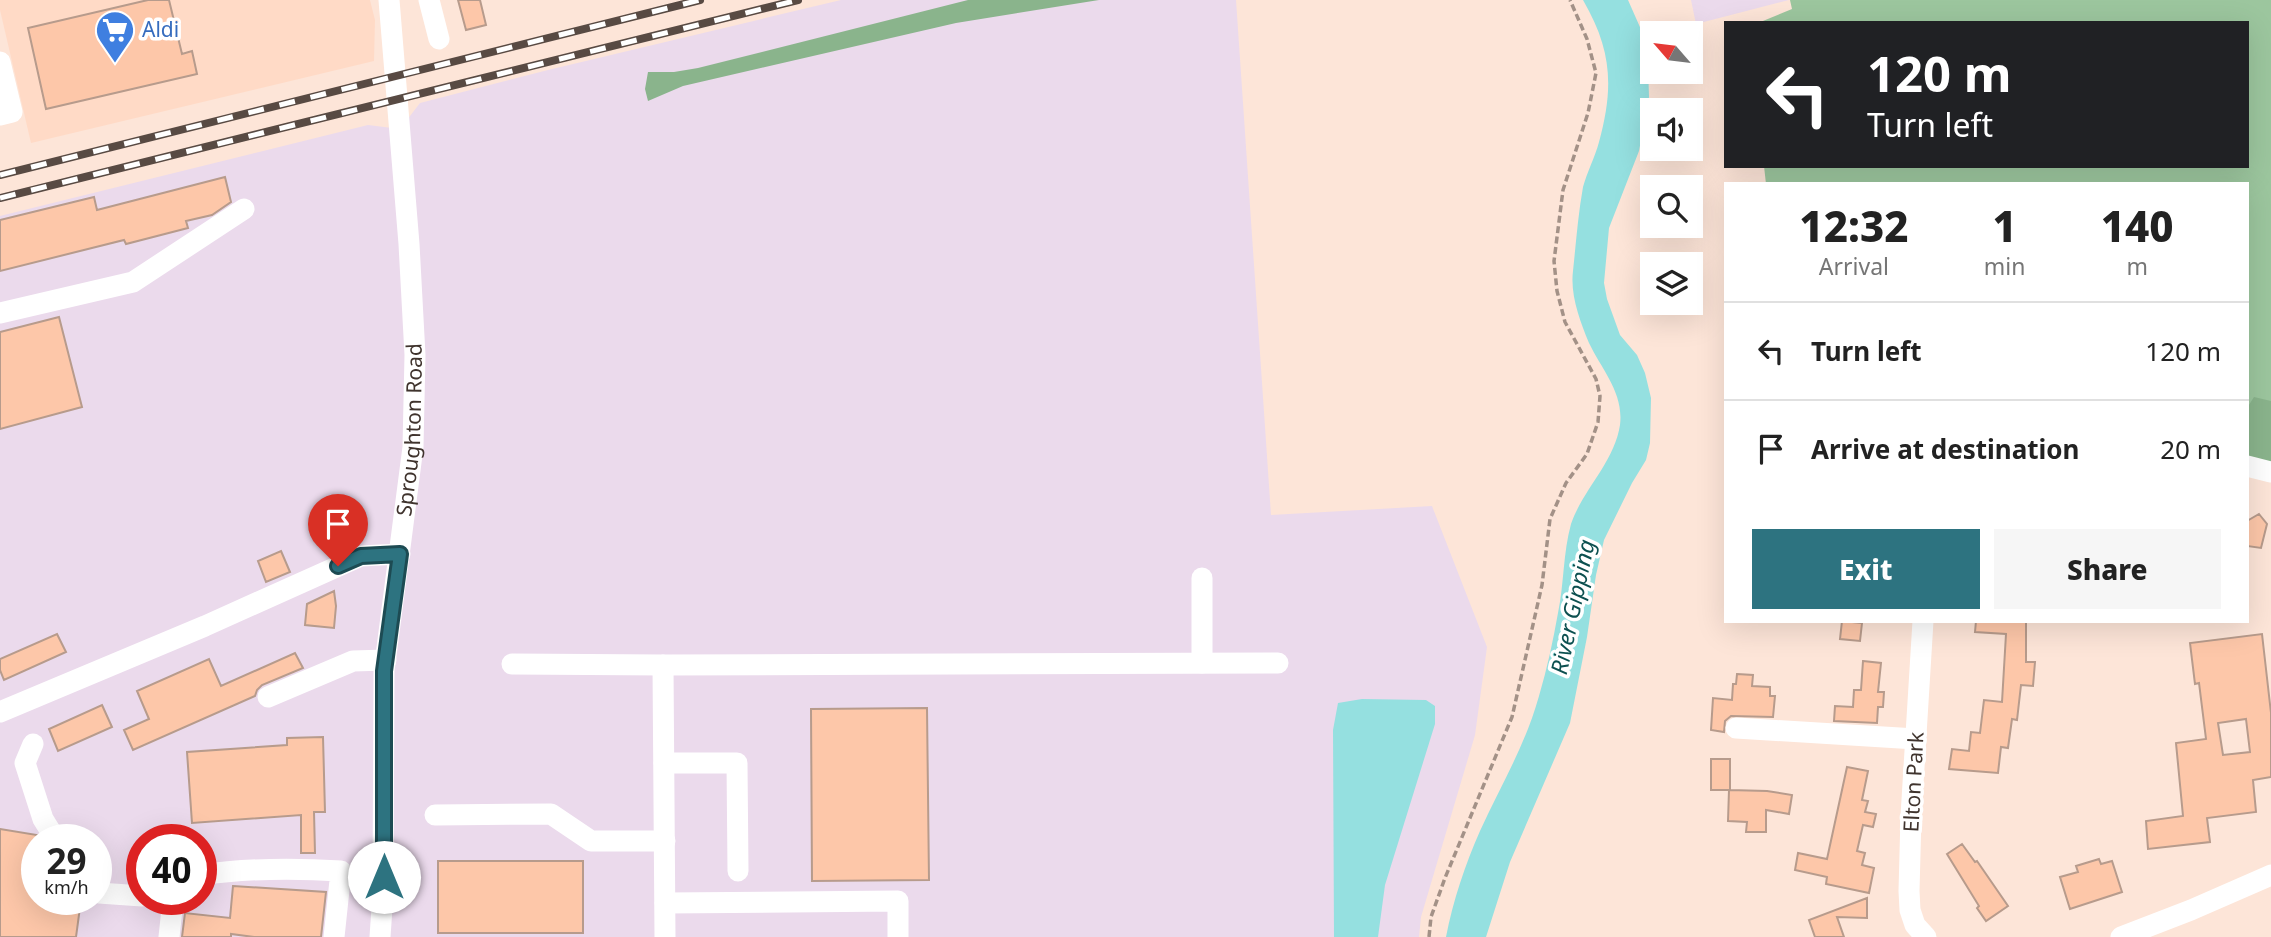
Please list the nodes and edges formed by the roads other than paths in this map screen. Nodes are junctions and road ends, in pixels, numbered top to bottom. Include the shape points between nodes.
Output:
1 (429, 0) edge
2 (390, 2) edge
3 (439, 39) dead end
4 (0, 62) edge
5 (0, 115) edge
6 (244, 209) dead end
7 (0, 313) edge
8 (2249, 466) edge
9 (2271, 472) edge
10 (400, 554) junction
11 (1202, 578) dead end
12 (1923, 623) edge
13 (386, 660) junction
14 (1202, 663) junction
15 (1278, 663) dead end
16 (512, 664) dead end
17 (663, 665) junction
18 (268, 697) dead end
19 (0, 712) edge
20 (1736, 728) dead end
21 (1916, 739) junction
22 (33, 744) dead end
23 (664, 763) junction
24 (435, 815) dead end
25 (46, 824) edge
26 (664, 841) junction
27 (738, 871) dead end
28 (217, 873) edge
29 (2271, 875) edge
30 (340, 877) junction
31 (384, 877) junction
32 (665, 903) junction
33 (171, 915) edge
34 (169, 937) edge
35 (334, 937) edge
36 (380, 937) edge
37 (665, 937) edge
38 (898, 937) edge
39 (1926, 937) edge
40 (2121, 937) edge

1 - 3 street
2 - 10 street, Sproughton Road via 415,355 413,447
4 - 5 street via 12,112
6 - 7 street via 133,282
8 - 9 street
10 - 13 street, Sproughton Road
10 - 19 street via 361,556
11 - 14 street
12 - 21 street, Elton Park
13 - 18 street via 353,661
13 - 31 street, Sproughton Road
14 - 15 street
14 - 17 street
16 - 17 street
17 - 23 street
20 - 21 street
21 - 39 street, Elton Park via 1909,891 1910,910
22 - 25 street via 25,763
23 - 26 street
23 - 27 street via 737,762
24 - 26 street via 551,814 591,841
26 - 32 street
28 - 30 street via 293,868 341,871
29 - 40 street
30 - 31 street
30 - 35 street
31 - 36 street, Sproughton Road
32 - 37 street
32 - 38 street via 898,901
33 - 34 street

